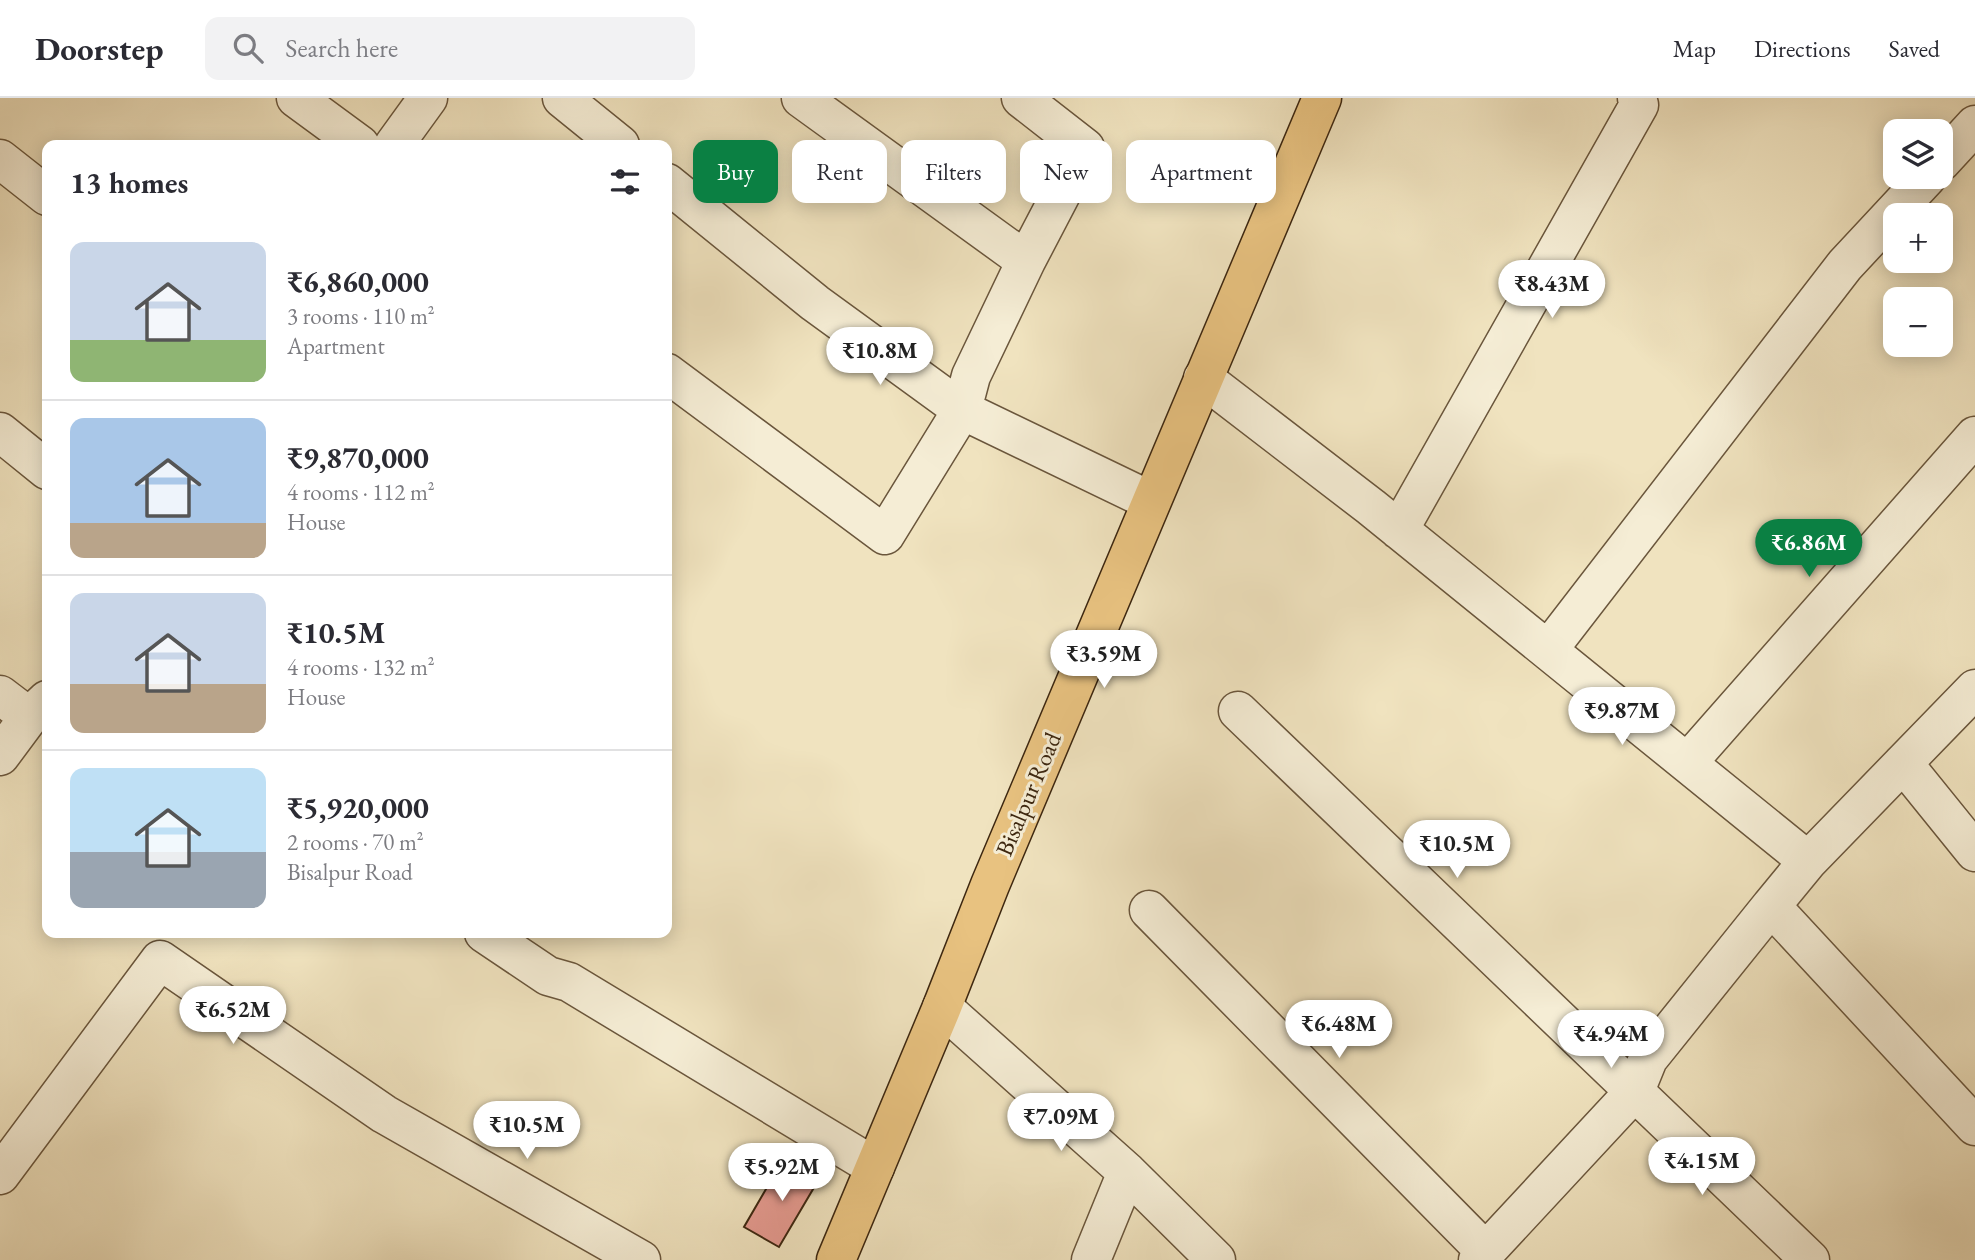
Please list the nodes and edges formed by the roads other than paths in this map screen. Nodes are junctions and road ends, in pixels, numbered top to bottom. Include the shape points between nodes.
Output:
1 (296, 98) edge
2 (428, 98) edge
3 (562, 98) edge
4 (801, 98) edge
5 (1021, 98) edge
6 (1322, 98) edge
7 (1637, 98) edge
8 (1975, 125) edge
9 (353, 140) edge
10 (398, 140) edge
11 (614, 140) edge
12 (1953, 149) edge
13 (0, 159) edge
14 (672, 187) edge
15 (1916, 189) edge
16 (42, 192) edge
17 (1026, 261) junction
18 (672, 377) edge
19 (1203, 377) junction
20 (962, 410) junction
21 (0, 432) edge
22 (1975, 436) edge
23 (42, 466) edge
24 (1150, 502) junction
25 (1399, 530) junction
26 (1548, 650) junction
27 (1975, 689) edge
28 (26, 704) edge
29 (1238, 711) dead end
30 (0, 756) edge
31 (1688, 762) junction
32 (1903, 763) junction
33 (1975, 852) edge
34 (1808, 860) junction
35 (1771, 906) junction
36 (1149, 910) dead end
37 (491, 938) edge
38 (942, 1007) junction
39 (1635, 1091) junction
40 (1975, 1126) edge
41 (876, 1167) junction
42 (1127, 1172) junction
43 (0, 1175) edge
44 (1482, 1256) edge
45 (641, 1260) edge
46 (836, 1260) edge
47 (1091, 1260) edge
48 (1216, 1260) edge
49 (1810, 1260) edge

1 - 9 street
2 - 10 street
3 - 11 street
4 - 17 street
5 - 17 street via 1085,148
6 - 19 main road, Bisalpur Road
7 - 25 street via 1639,105
8 - 12 street
13 - 16 street
14 - 20 street via 815,303
15 - 26 street via 1845,265
17 - 20 street via 971,376
18 - 20 street via 885,535
19 - 24 main road, Bisalpur Road
19 - 25 street
20 - 24 street
21 - 23 street
22 - 31 street
24 - 38 main road, Bisalpur Road
25 - 26 street
26 - 31 street
27 - 32 street
28 - 30 street
29 - 39 street
31 - 34 street
32 - 33 street
32 - 34 street
34 - 35 street
35 - 39 street via 1648,1059
35 - 40 street
36 - 44 street
37 - 41 street via 548,976 569,982
38 - 41 main road, Bisalpur Road
38 - 42 street
39 - 44 street
39 - 49 street
41 - 46 main road, Bisalpur Road
42 - 47 street
42 - 48 street
43 - 45 street via 160,960 384,1114

